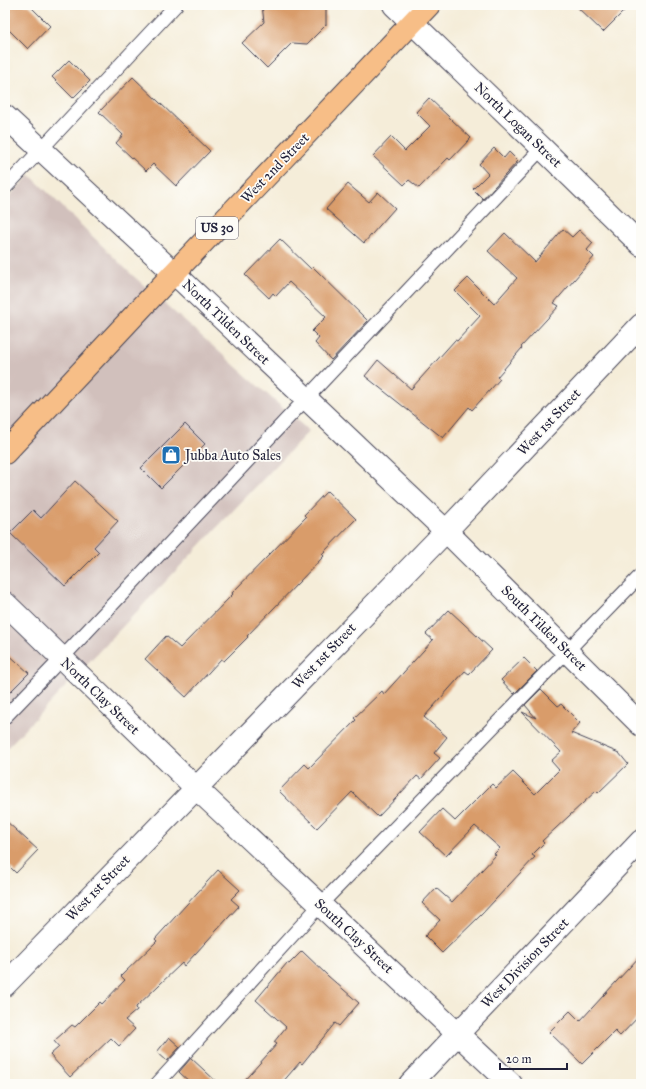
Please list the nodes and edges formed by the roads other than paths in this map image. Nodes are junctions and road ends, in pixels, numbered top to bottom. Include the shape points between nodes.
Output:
1 (176, 5) edge
2 (394, 5) edge
3 (429, 5) edge
4 (413, 22) junction
5 (5, 116) edge
6 (542, 148) junction
7 (41, 150) junction
8 (5, 188) edge
9 (641, 245) edge
10 (174, 273) junction
11 (641, 325) edge
12 (306, 399) junction
13 (5, 453) edge
14 (446, 531) junction
15 (641, 575) edge
16 (5, 603) edge
17 (567, 651) junction
18 (62, 658) junction
19 (5, 717) edge
20 (641, 725) edge
21 (196, 788) junction
22 (641, 841) edge
23 (320, 905) junction
24 (5, 985) edge
25 (458, 1034) junction
26 (157, 1084) edge
27 (410, 1084) edge
28 (511, 1084) edge

1 - 7 lane
2 - 4 street, North Logan Street
3 - 4 highway, West 2nd Street / US 30
4 - 6 street, North Logan Street
4 - 10 highway, West 2nd Street / US 30
5 - 7 street, North Tilden Street
6 - 9 street, North Logan Street
6 - 12 lane
7 - 8 lane
7 - 10 street, North Tilden Street
10 - 12 street, North Tilden Street
10 - 13 highway, West 2nd Street / US 30
11 - 14 street, West 1st Street
12 - 14 street, North Tilden Street
12 - 18 lane
14 - 17 street, South Tilden Street
14 - 21 street, West 1st Street
15 - 17 lane
16 - 18 street, North Clay Street
17 - 20 street, South Tilden Street
17 - 23 lane
18 - 19 lane
18 - 21 street, North Clay Street
21 - 23 street, South Clay Street
21 - 24 street, West 1st Street
22 - 25 street, West Division Street
23 - 25 street, South Clay Street
23 - 26 lane
25 - 27 street, West Division Street
25 - 28 street, South Clay Street

